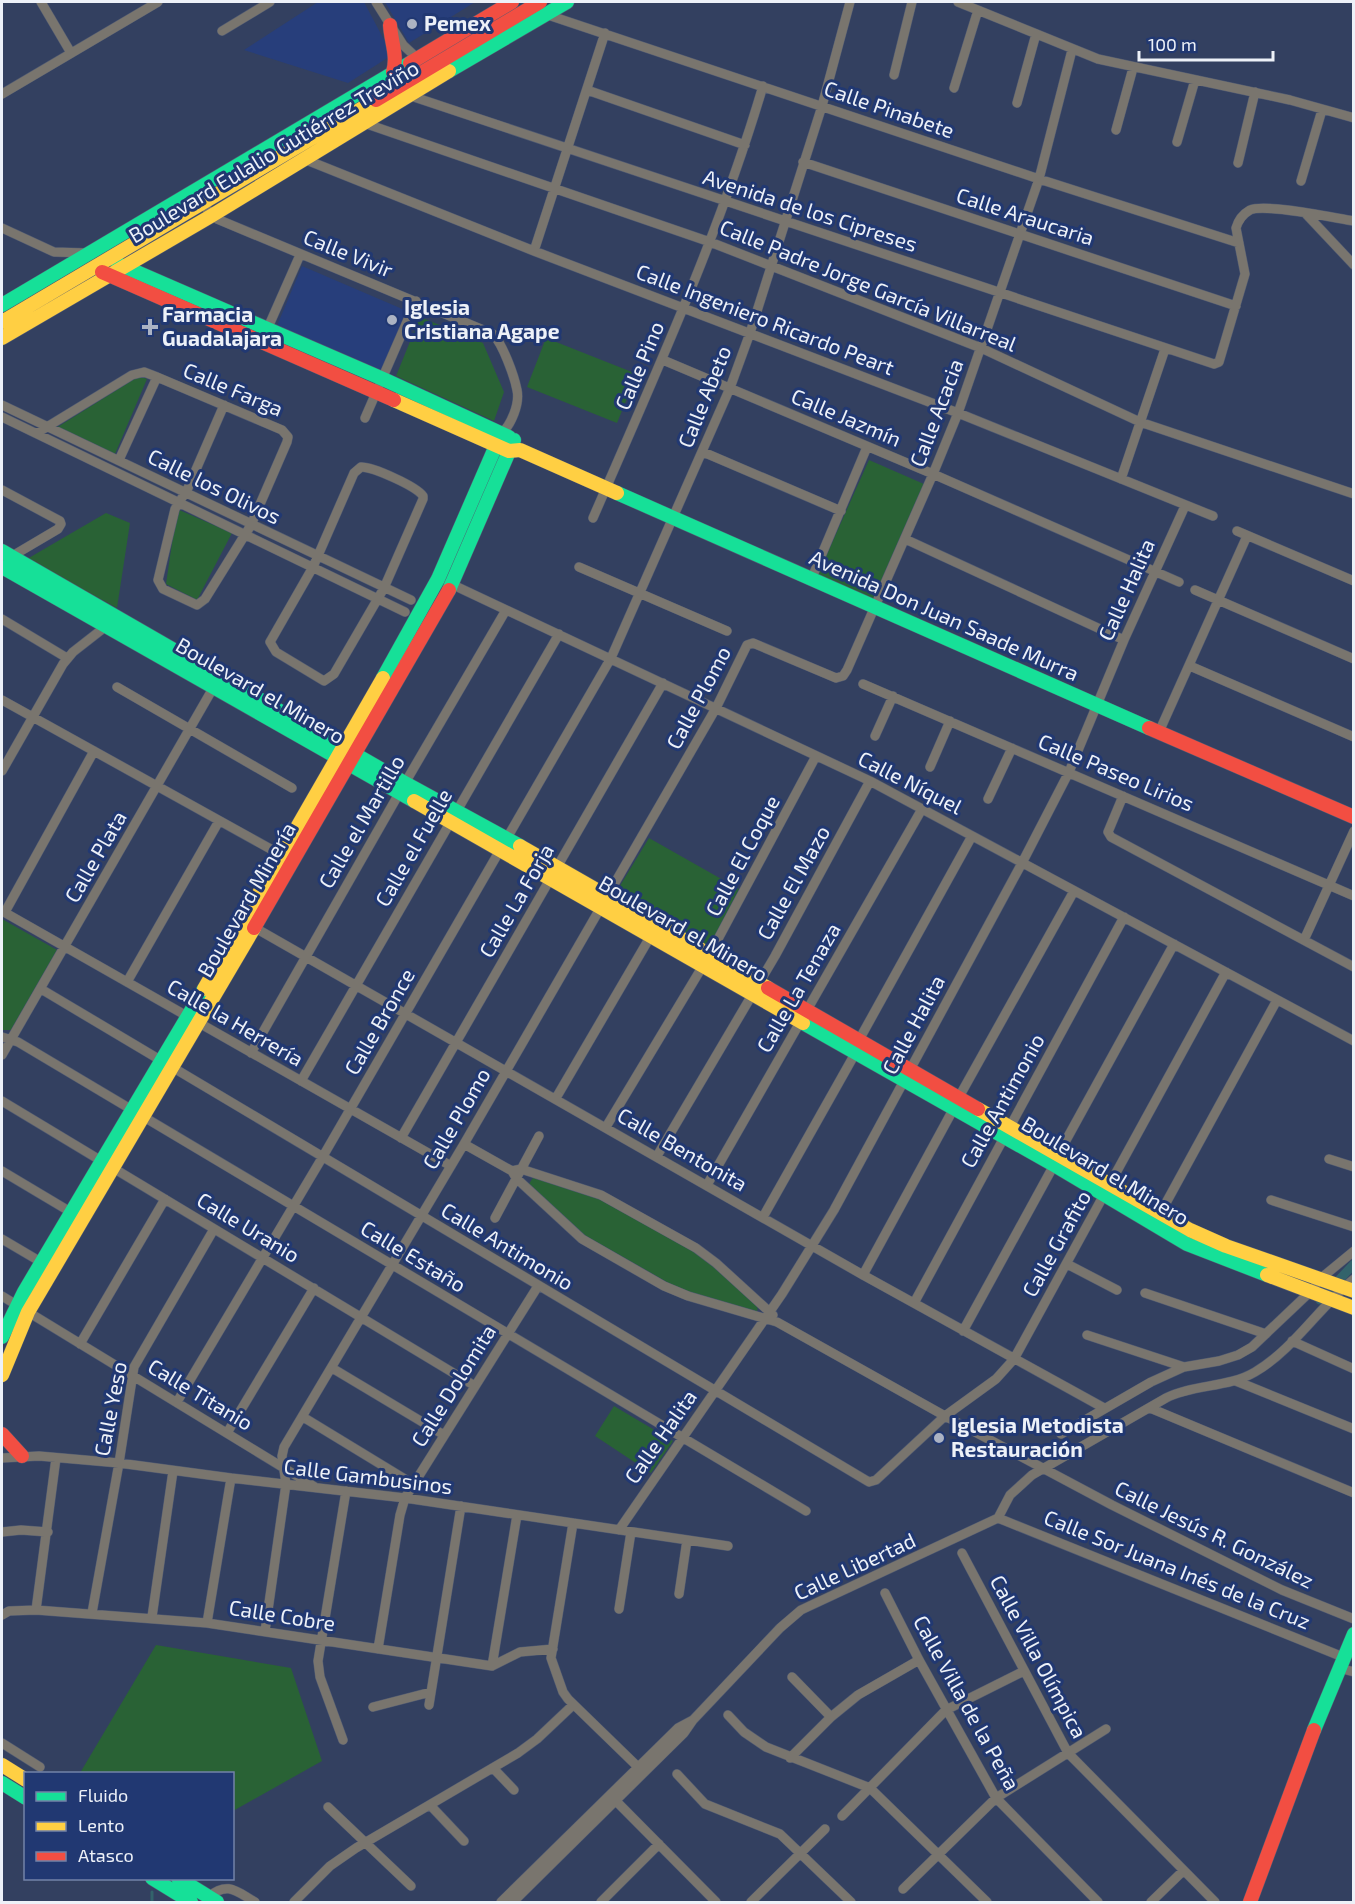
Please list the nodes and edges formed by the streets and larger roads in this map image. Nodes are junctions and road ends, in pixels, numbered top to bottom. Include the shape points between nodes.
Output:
1 (40, 2) edge
2 (158, 2) edge
3 (270, 2) edge
4 (375, 2) edge
5 (512, 2) edge
6 (567, 2) edge
7 (850, 2) edge
8 (912, 2) edge
9 (958, 2) edge
10 (538, 8) edge
11 (978, 10) junction
12 (390, 25) junction
13 (222, 31) dead end
14 (605, 33) junction
15 (1036, 34) junction
16 (1072, 50) junction
17 (71, 53) junction
18 (451, 54) junction
19 (417, 58) junction
20 (1133, 68) junction
21 (393, 72) junction
22 (894, 75) dead end
23 (1195, 80) junction
24 (763, 86) junction
25 (954, 88) dead end
26 (587, 90) junction
27 (402, 91) junction
28 (1255, 92) junction
29 (2, 94) edge
30 (1017, 103) dead end
31 (822, 106) junction
32 (1322, 110) junction
33 (1353, 118) edge
34 (364, 123) junction
35 (1116, 130) dead end
36 (1177, 142) dead end
37 (745, 145) junction
38 (568, 150) junction
39 (304, 159) junction
40 (803, 162) junction
41 (1238, 163) dead end
42 (1039, 179) junction
43 (1301, 181) dead end
44 (554, 189) junction
45 (726, 202) junction
46 (202, 204) junction
47 (1305, 214) junction
48 (212, 216) junction
49 (784, 221) junction
50 (1353, 221) edge
51 (2, 228) edge
52 (1021, 235) junction
53 (711, 242) junction
54 (1239, 243) junction
55 (534, 251) junction
56 (300, 255) junction
57 (81, 256) junction
58 (108, 260) junction
59 (771, 265) junction
60 (1353, 265) edge
61 (124, 266) junction
62 (93, 268) junction
63 (109, 275) junction
64 (1001, 293) junction
65 (416, 301) junction
66 (2, 304) edge
67 (1236, 306) junction
68 (684, 309) junction
69 (2, 322) edge
70 (750, 333) junction
71 (265, 335) junction
72 (2, 338) edge
73 (981, 348) junction
74 (1165, 349) junction
75 (663, 360) junction
76 (157, 376) junction
77 (380, 385) junction
78 (730, 388) junction
79 (2, 405) edge
80 (224, 405) junction
81 (958, 413) junction
82 (2, 417) edge
83 (365, 418) dead end
84 (1140, 422) junction
85 (48, 426) junction
86 (37, 434) junction
87 (508, 441) junction
88 (867, 447) junction
89 (703, 452) junction
90 (118, 460) junction
91 (933, 474) junction
92 (1121, 479) junction
93 (606, 489) junction
94 (2, 490) edge
95 (185, 492) junction
96 (1353, 494) edge
97 (178, 502) junction
98 (1185, 506) junction
99 (841, 511) junction
100 (1213, 516) dead end
101 (593, 518) dead end
102 (672, 519) junction
103 (251, 525) junction
104 (1237, 531) dead end
105 (246, 535) junction
106 (1247, 536) junction
107 (905, 540) junction
108 (317, 557) junction
109 (4, 559) edge
110 (313, 567) junction
111 (579, 567) dead end
112 (1154, 573) junction
113 (438, 579) junction
114 (811, 580) junction
115 (1353, 581) edge
116 (1179, 582) dead end
117 (453, 585) junction
118 (384, 588) junction
119 (1196, 590) dead end
120 (640, 593) junction
121 (378, 599) junction
122 (411, 600) dead end
123 (1220, 601) junction
124 (874, 608) junction
125 (506, 610) junction
126 (405, 612) dead end
127 (2, 619) edge
128 (105, 627) junction
129 (728, 632) dead end
130 (559, 634) junction
131 (1124, 640) junction
132 (748, 644) joint
133 (67, 658) junction
134 (610, 658) junction
135 (1353, 659) edge
136 (1190, 666) junction
137 (216, 683) junction
138 (663, 683) junction
139 (863, 684) dead end
140 (117, 687) dead end
141 (893, 696) junction
142 (2, 700) edge
143 (1097, 706) junction
144 (716, 708) junction
145 (32, 717) junction
146 (950, 722) junction
147 (190, 729) junction
148 (1158, 732) junction
149 (875, 736) dead end
150 (1353, 737) edge
151 (1012, 748) junction
152 (94, 751) junction
153 (340, 753) junction
154 (816, 756) junction
155 (353, 761) junction
156 (930, 767) dead end
157 (2, 771) edge
158 (1069, 772) junction
159 (870, 781) junction
160 (157, 786) junction
161 (292, 788) dead end
162 (402, 788) junction
163 (1123, 796) junction
164 (988, 799) dead end
165 (922, 809) junction
166 (454, 815) junction
167 (1353, 817) edge
168 (219, 821) junction
169 (1353, 831) edge
170 (972, 836) junction
171 (503, 844) junction
172 (287, 858) junction
173 (1022, 862) junction
174 (555, 873) junction
175 (1330, 885) junction
176 (1074, 891) junction
177 (1353, 896) edge
178 (604, 901) junction
179 (3, 912) edge
180 (1124, 917) junction
181 (249, 925) junction
182 (654, 930) junction
183 (1304, 940) junction
184 (1174, 944) junction
185 (65, 947) junction
186 (306, 957) junction
187 (706, 960) junction
188 (1353, 967) edge
189 (1226, 972) junction
190 (127, 982) junction
191 (355, 985) junction
192 (756, 987) junction
193 (41, 989) junction
194 (1277, 1000) junction
195 (405, 1013) junction
196 (805, 1016) junction
197 (194, 1020) junction
198 (6, 1038) edge
199 (1353, 1041) edge
200 (456, 1042) junction
201 (857, 1046) junction
202 (251, 1053) junction
203 (2, 1055) edge
204 (168, 1065) junction
205 (506, 1070) junction
206 (907, 1075) junction
207 (301, 1081) junction
208 (556, 1098) junction
209 (2, 1101) edge
210 (956, 1103) junction
211 (350, 1109) junction
212 (139, 1114) junction
213 (606, 1127) junction
214 (1007, 1131) junction
215 (538, 1136) dead end
216 (401, 1138) junction
217 (464, 1144) junction
218 (657, 1156) junction
219 (322, 1158) junction
220 (1056, 1159) junction
221 (1329, 1159) dead end
222 (108, 1165) junction
223 (451, 1166) junction
224 (1353, 1167) edge
225 (2, 1171) edge
226 (516, 1173) junction
227 (707, 1185) junction
228 (1108, 1189) junction
229 (165, 1199) junction
230 (1271, 1200) dead end
231 (293, 1206) junction
232 (1161, 1212) junction
233 (77, 1216) junction
234 (422, 1217) junction
235 (763, 1217) junction
236 (495, 1218) dead end
237 (1353, 1227) edge
238 (214, 1229) junction
239 (2, 1239) edge
240 (813, 1246) junction
241 (1353, 1251) edge
242 (262, 1258) junction
243 (1067, 1264) junction
244 (393, 1265) junction
245 (47, 1267) junction
246 (863, 1275) junction
247 (1339, 1284) edge
248 (538, 1286) junction
249 (314, 1288) junction
250 (1117, 1290) dead end
251 (1145, 1293) dead end
252 (1323, 1295) junction
253 (2, 1296) edge
254 (914, 1303) junction
255 (1353, 1308) edge
256 (22, 1309) junction
257 (767, 1316) junction
258 (362, 1317) junction
259 (963, 1331) junction
260 (508, 1334) junction
261 (1266, 1334) junction
262 (1087, 1335) dead end
263 (2, 1337) edge
264 (1292, 1341) junction
265 (80, 1344) junction
266 (1014, 1359) junction
267 (1184, 1367) junction
268 (332, 1368) junction
269 (1353, 1369) edge
270 (2, 1375) edge
271 (131, 1375) junction
272 (1236, 1381) junction
273 (475, 1386) junction
274 (715, 1391) junction
275 (177, 1402) junction
276 (1104, 1408) junction
277 (1150, 1408) junction
278 (945, 1416) junction
279 (303, 1417) junction
280 (1353, 1429) edge
281 (227, 1432) junction
282 (2, 1434) edge
283 (1061, 1434) dead end
284 (444, 1435) junction
285 (682, 1438) junction
286 (22, 1456) junction
287 (2, 1458) edge
288 (56, 1458) junction
289 (119, 1462) junction
290 (284, 1467) junction
291 (1042, 1469) junction
292 (172, 1471) junction
293 (231, 1478) junction
294 (286, 1484) junction
295 (413, 1484) junction
296 (317, 1488) junction
297 (346, 1491) junction
298 (1353, 1493) edge
299 (405, 1498) junction
300 (461, 1506) junction
301 (806, 1511) dead end
302 (517, 1515) junction
303 (998, 1518) junction
304 (573, 1523) junction
305 (619, 1530) junction
306 (2, 1532) edge
307 (48, 1532) junction
308 (631, 1532) junction
309 (687, 1540) junction
310 (728, 1546) dead end
311 (962, 1553) dead end
312 (885, 1593) dead end
313 (679, 1594) dead end
314 (619, 1609) dead end
315 (36, 1610) junction
316 (92, 1613) junction
317 (2, 1614) edge
318 (152, 1617) junction
319 (1353, 1619) edge
320 (207, 1623) junction
321 (265, 1631) junction
322 (1353, 1634) edge
323 (320, 1640) junction
324 (378, 1648) junction
325 (552, 1653) junction
326 (436, 1658) junction
327 (919, 1660) junction
328 (1341, 1662) junction
329 (492, 1666) junction
330 (1024, 1671) junction
331 (1353, 1672) edge
332 (792, 1677) dead end
333 (431, 1692) junction
334 (429, 1705) dead end
335 (573, 1705) junction
336 (374, 1707) dead end
337 (946, 1710) junction
338 (728, 1715) dead end
339 (831, 1716) junction
340 (693, 1720) junction
341 (1106, 1729) dead end
342 (343, 1740) dead end
343 (2, 1743) edge
344 (1068, 1754) junction
345 (790, 1758) junction
346 (2, 1765) edge
347 (40, 1767) dead end
348 (638, 1767) junction
349 (493, 1768) junction
350 (677, 1774) dead end
351 (24, 1779) edge
352 (2, 1783) edge
353 (870, 1788) junction
354 (514, 1790) dead end
355 (24, 1797) edge
356 (613, 1798) junction
357 (996, 1798) junction
358 (430, 1805) junction
359 (328, 1807) dead end
360 (842, 1816) dead end
361 (825, 1829) dead end
362 (464, 1841) dead end
363 (365, 1842) junction
364 (659, 1844) junction
365 (802, 1853) junction
366 (939, 1854) junction
367 (1183, 1871) junction
368 (155, 1880) edge
369 (411, 1886) dead end
370 (903, 1888) dead end
371 (185, 1891) edge
372 (213, 1900) edge
373 (255, 1902) edge
374 (294, 1902) edge
375 (501, 1902) edge
376 (513, 1902) edge
377 (601, 1902) edge
378 (716, 1902) edge
379 (751, 1902) edge
380 (851, 1902) edge
381 (987, 1902) edge
382 (1098, 1902) edge
383 (1151, 1902) edge
384 (1215, 1902) edge
385 (1250, 1902) edge

1 - 17 street
2 - 17 street
3 - 13 street
4 - 12 street
5 - 19 street, Boulevard Eulalio Gutiérrez Treviño
6 - 10 street, Boulevard Eulalio Gutiérrez Treviño
7 - 31 street, Calle Abeto
8 - 22 street
9 - 11 street
10 - 14 street, Calle Pinabete
10 - 18 street, Boulevard Eulalio Gutiérrez Treviño
10 - 27 street, Boulevard Eulalio Gutiérrez Treviño
11 - 15 street
11 - 25 street
12 - 19 street
12 - 21 street via 397,60
14 - 24 street, Calle Pinabete
14 - 26 street
15 - 16 street
15 - 30 street
16 - 20 street
16 - 42 street, Calle Acacia
17 - 29 street
18 - 19 street via 429,61
18 - 27 street, Boulevard Eulalio Gutiérrez Treviño
19 - 21 street, Boulevard Eulalio Gutiérrez Treviño
20 - 23 street
20 - 35 street
21 - 57 street, Boulevard Eulalio Gutiérrez Treviño
23 - 28 street
23 - 36 street
24 - 31 street, Calle Pinabete
24 - 37 street, Calle Pino
26 - 37 street
26 - 38 street
27 - 34 street, Boulevard Eulalio Gutiérrez Treviño
27 - 38 street, Avenida de los Cipreses
27 - 46 street, Boulevard Eulalio Gutiérrez Treviño
28 - 32 street
28 - 41 street
31 - 40 street, Calle Abeto
31 - 42 street, Calle Pinabete
32 - 33 street
32 - 43 street
34 - 39 street, Boulevard Eulalio Gutiérrez Treviño
34 - 44 street, Calle Padre Jorge García Villarreal
37 - 45 street, Calle Pino
38 - 44 street
38 - 45 street, Avenida de los Cipreses
39 - 48 street, Boulevard Eulalio Gutiérrez Treviño
39 - 55 street, Calle Ingeniero Ricardo Peart
40 - 49 street, Calle Abeto
40 - 52 street, Calle Araucaria
42 - 52 street, Calle Acacia
42 - 54 street, Calle Pinabete
44 - 53 street, Calle Padre Jorge García Villarreal
44 - 55 street
45 - 49 street, Avenida de los Cipreses
45 - 53 street, Calle Pino
46 - 48 street, Calle Vivir
46 - 58 street, Boulevard Eulalio Gutiérrez Treviño
47 - 50 street
47 - 54 street via 1266,208 1249,211 1238,222
47 - 60 street
48 - 56 street, Calle Vivir
48 - 61 street, Boulevard Eulalio Gutiérrez Treviño
49 - 59 street, Calle Abeto
49 - 64 street, Avenida de los Cipreses
51 - 57 street via 54,252
52 - 64 street, Calle Acacia
52 - 67 street, Calle Araucaria
53 - 59 street, Calle Padre Jorge García Villarreal
53 - 68 street, Calle Pino
54 - 67 street via 1245,274
55 - 68 street, Calle Ingeniero Ricardo Peart
56 - 65 street, Calle Vivir
56 - 71 street
57 - 58 street, Avenida Don Juan Saade Murra
57 - 62 street, Avenida Don Juan Saade Murra
57 - 66 street, Boulevard Eulalio Gutiérrez Treviño
58 - 61 street, Avenida Don Juan Saade Murra
58 - 62 street, Boulevard Eulalio Gutiérrez Treviño
59 - 70 street, Calle Abeto
59 - 73 street, Calle Padre Jorge García Villarreal
61 - 63 street, Boulevard Eulalio Gutiérrez Treviño
61 - 71 street, Avenida Don Juan Saade Murra
62 - 63 street, Avenida Don Juan Saade Murra
62 - 69 street, Boulevard Eulalio Gutiérrez Treviño
63 - 71 street, Avenida Don Juan Saade Murra
63 - 72 street, Boulevard Eulalio Gutiérrez Treviño
64 - 73 street, Calle Acacia
64 - 74 street, Avenida de los Cipreses
65 - 77 street
65 - 87 street, Calle Vivir via 486,329 498,339 517,390
67 - 74 street, Avenida de los Cipreses via 1216,364
68 - 70 street, Calle Ingeniero Ricardo Peart
68 - 75 street, Calle Pino
70 - 78 street, Calle Abeto
70 - 81 street, Calle Ingeniero Ricardo Peart
71 - 77 street, Avenida Don Juan Saade Murra
73 - 81 street, Calle Acacia
73 - 84 street, Calle Padre Jorge García Villarreal
74 - 84 street
75 - 78 street, Calle Jazmín
75 - 93 street, Calle Pino
76 - 80 street, Calle Farga
76 - 85 street, Calle Farga via 136,373
76 - 90 street
77 - 83 street
77 - 87 street, Avenida Don Juan Saade Murra
78 - 88 street, Calle Jazmín
78 - 89 street, Calle Abeto
79 - 85 street, Calle los Olivos
80 - 95 street
80 - 103 street, Calle Farga via 282,430 288,438
81 - 91 street, Calle Acacia
81 - 92 street, Calle Ingeniero Ricardo Peart
82 - 86 street, Calle los Olivos
84 - 92 street
84 - 96 street, Calle Padre Jorge García Villarreal
85 - 86 street, Calle Farga
85 - 90 street, Calle los Olivos
86 - 97 street, Calle los Olivos
87 - 93 street, Avenida Don Juan Saade Murra
87 - 113 street, Boulevard Minería
87 - 117 street, Boulevard Minería
88 - 91 street, Calle Jazmín
88 - 99 street
89 - 99 street
89 - 102 street, Calle Abeto
90 - 95 street, Calle los Olivos
91 - 107 street, Calle Acacia
91 - 112 street, Calle Jazmín
92 - 98 street, Calle Ingeniero Ricardo Peart
93 - 101 street, Calle Pino
93 - 102 street, Avenida Don Juan Saade Murra
94 - 109 street via 60,521 61,526
95 - 97 street
95 - 103 street, Calle los Olivos
97 - 105 street, Calle los Olivos
97 - 105 street, Calle Farga via 158,584 194,605 205,600
98 - 100 street, Calle Ingeniero Ricardo Peart
98 - 112 street, Calle Halita
99 - 114 street
102 - 114 street, Avenida Don Juan Saade Murra
102 - 120 street, Calle Abeto
103 - 105 street, Calle Farga
103 - 108 street, Calle los Olivos
104 - 106 street
105 - 110 street, Calle los Olivos
106 - 115 street
106 - 123 street
107 - 124 street, Calle Acacia
107 - 131 street
108 - 110 street
108 - 118 street, Calle los Olivos
108 - 118 street via 357,469 365,466 417,489 423,499
109 - 128 street, Boulevard el Minero
109 - 137 street, Boulevard el Minero
110 - 121 street, Calle los Olivos
110 - 121 street via 270,642 276,652 320,680 334,674
111 - 120 street
112 - 116 street, Calle Jazmín
112 - 131 street, Calle Halita
113 - 117 street, Calle Níquel
113 - 153 street, Boulevard Minería
114 - 124 street, Avenida Don Juan Saade Murra
117 - 125 street, Calle Níquel
117 - 155 street, Boulevard Minería
118 - 121 street
118 - 122 street, Calle los Olivos
119 - 123 street
120 - 129 street
120 - 134 street, Calle Abeto
121 - 126 street, Calle los Olivos
123 - 135 street
123 - 136 street
124 - 132 street, Calle Acacia via 843,676 836,678
124 - 143 street, Avenida Don Juan Saade Murra
125 - 130 street, Calle Níquel
125 - 162 street, Calle el Martillo
127 - 133 street
128 - 133 street
128 - 137 street, Boulevard el Minero
130 - 134 street, Calle Níquel
130 - 166 street, Calle el Fuelle
131 - 143 street, Calle Halita
132 - 144 street, Calle Plomo
133 - 145 street
134 - 138 street, Calle Níquel
134 - 171 street, Calle Bronce
136 - 148 street
136 - 150 street
137 - 147 street, Calle Plata
137 - 153 street, Boulevard el Minero
138 - 144 street, Calle Níquel
138 - 174 street, Calle La Forja
139 - 141 street, Calle Paseo Lirios
140 - 147 street
141 - 146 street, Calle Paseo Lirios
141 - 149 street
142 - 145 street
143 - 148 street, Avenida Don Juan Saade Murra
143 - 158 street, Calle Halita
144 - 154 street, Calle Níquel
144 - 178 street, Calle Plomo
145 - 152 street
145 - 157 street
146 - 151 street, Calle Paseo Lirios
146 - 156 street
147 - 160 street, Calle Plata
147 - 161 street
148 - 167 street, Avenida Don Juan Saade Murra
151 - 158 street, Calle Paseo Lirios
151 - 164 street
152 - 160 street
152 - 179 street
153 - 155 street, Boulevard el Minero
153 - 172 street, Boulevard Minería
154 - 159 street, Calle Níquel
154 - 187 street, Calle El Coque
155 - 162 street, Boulevard el Minero
155 - 172 street, Boulevard Minería
158 - 163 street, Calle Paseo Lirios
158 - 173 street, Calle Halita
159 - 165 street, Calle Níquel
159 - 192 street, Calle El Mazo
160 - 168 street
160 - 185 street, Calle Plata
162 - 166 street, Boulevard el Minero
162 - 186 street, Calle el Martillo
163 - 175 street, Calle Paseo Lirios
163 - 183 street via 1108,832 1111,837
165 - 170 street, Calle Níquel
165 - 196 street, Calle La Tenaza
166 - 171 street, Boulevard el Minero
166 - 191 street, Calle el Fuelle
168 - 172 street
168 - 190 street
169 - 175 street
170 - 173 street, Calle Níquel
170 - 201 street
171 - 174 street, Boulevard el Minero
171 - 195 street, Calle Bronce
172 - 181 street, Boulevard Minería
173 - 176 street, Calle Níquel
173 - 206 street, Calle Halita
174 - 178 street, Boulevard el Minero
174 - 200 street, Calle La Forja
175 - 177 street, Calle Paseo Lirios
175 - 183 street
176 - 180 street, Calle Níquel
176 - 210 street
178 - 182 street, Boulevard el Minero
178 - 205 street, Calle Plomo
179 - 185 street, Calle la Herrería
180 - 184 street, Calle Níquel
180 - 214 street, Calle Antimonio
181 - 186 street, Calle Bentonita
181 - 197 street, Boulevard Minería
182 - 187 street, Boulevard el Minero
182 - 208 street
183 - 188 street
184 - 189 street, Calle Níquel
184 - 220 street
185 - 190 street, Calle la Herrería
185 - 193 street, Calle Plata
186 - 191 street, Calle Bentonita
186 - 202 street, Calle el Martillo
187 - 192 street, Boulevard el Minero
187 - 213 street, Calle El Coque
189 - 194 street, Calle Níquel
189 - 228 street, Calle Grafito
190 - 197 street, Calle la Herrería
191 - 195 street, Calle Bentonita
191 - 207 street, Calle el Fuelle
192 - 196 street, Boulevard el Minero
192 - 218 street, Calle El Mazo
193 - 198 street, Calle Plata
193 - 204 street, Calle Antimonio
194 - 199 street, Calle Níquel
194 - 232 street
195 - 200 street, Calle Bentonita
195 - 211 street, Calle Bronce
196 - 201 street, Boulevard el Minero
196 - 227 street, Calle La Tenaza
197 - 202 street, Calle la Herrería
197 - 204 street, Boulevard Minería
198 - 203 street, Calle Plata
198 - 212 street, Calle Estaño
200 - 205 street, Calle Bentonita
200 - 216 street, Calle La Forja
201 - 206 street, Boulevard el Minero
201 - 235 street
202 - 207 street, Calle la Herrería
204 - 212 street, Boulevard Minería
204 - 219 street, Calle Antimonio
205 - 208 street, Calle Bentonita
205 - 217 street, Calle Plomo
206 - 210 street, Boulevard el Minero
206 - 240 street, Calle Halita
207 - 211 street, Calle la Herrería
208 - 213 street, Calle Bentonita
209 - 222 street, Calle Uranio
210 - 214 street, Boulevard el Minero
210 - 246 street
211 - 216 street, Calle la Herrería
211 - 219 street, Calle Bronce
212 - 222 street, Boulevard Minería
212 - 231 street, Calle Estaño
213 - 218 street, Calle Bentonita
214 - 220 street, Boulevard el Minero
214 - 254 street, Calle Antimonio
215 - 226 street
216 - 223 street, Calle la Herrería
217 - 223 street, Calle Plomo
217 - 226 street, Calle Jesús R. González
218 - 227 street, Calle Bentonita
219 - 231 street, Calle Bronce
219 - 234 street, Calle Antimonio
220 - 228 street, Boulevard el Minero
220 - 259 street
221 - 224 street
222 - 229 street, Calle Uranio
222 - 233 street, Boulevard Minería
223 - 234 street, Calle Plomo
225 - 233 street
226 - 236 street
226 - 257 street, Calle Jesús R. González via 601,1195 696,1248 716,1263
226 - 257 street, Calle Jesús R. González via 582,1239 675,1292
227 - 235 street, Calle Bentonita
228 - 232 street, Boulevard el Minero
228 - 243 street, Calle Grafito
228 - 252 street, Boulevard el Minero via 1187,1244
229 - 238 street, Calle Uranio
229 - 265 street
230 - 237 street
231 - 242 street, Calle Bronce
231 - 244 street, Calle Estaño
232 - 247 street, Boulevard el Minero via 1209,1239
233 - 245 street, Boulevard Minería
234 - 244 street, Calle Plomo
234 - 248 street, Calle Antimonio
235 - 240 street, Calle Bentonita
238 - 242 street, Calle Uranio
238 - 271 street, Calle Yeso
239 - 245 street
240 - 246 street, Calle Bentonita
240 - 257 street, Calle Halita
241 - 247 street
242 - 249 street, Calle Uranio
242 - 275 street, Calle Bronce
243 - 250 street
243 - 266 street, Calle Grafito
244 - 258 street, Calle Plomo
244 - 260 street, Calle Estaño
245 - 256 street, Boulevard Minería
246 - 254 street, Calle Bentonita
247 - 252 street
247 - 252 street
248 - 260 street, Calle Dolomita
248 - 274 street, Calle Antimonio
249 - 258 street, Calle Uranio
249 - 281 street
251 - 261 street
252 - 255 street, Boulevard el Minero
252 - 261 street
252 - 264 street
253 - 256 street, Calle Titanio
254 - 259 street, Calle Bentonita
256 - 263 street, Boulevard Minería
256 - 265 street, Calle Titanio
256 - 270 street, Boulevard Minería
257 - 274 street, Calle Halita
257 - 278 street, Calle Jesús R. González
258 - 268 street, Calle Plomo
258 - 273 street, Calle Uranio
259 - 266 street, Calle Bentonita
260 - 273 street, Calle Dolomita
260 - 285 street, Calle Estaño
261 - 267 street via 1238,1355
262 - 267 street
264 - 269 street
264 - 272 street via 1269,1363
265 - 271 street, Calle Titanio
266 - 276 street, Calle Bentonita
266 - 278 street, Calle Grafito via 990,1383
267 - 276 street
268 - 279 street, Calle Plomo
268 - 284 street
271 - 275 street, Calle Titanio
271 - 289 street, Calle Yeso
272 - 277 street via 1185,1390
272 - 280 street
273 - 284 street, Calle Dolomita
274 - 278 street, Calle Antimonio via 869,1482 876,1480
274 - 285 street, Calle Halita
275 - 281 street, Calle Titanio
276 - 283 street
277 - 291 street
277 - 298 street
278 - 291 street, Calle Jesús R. González
279 - 290 street, Calle Plomo via 282,1451
279 - 295 street
281 - 290 street, Calle Titanio
282 - 286 street
284 - 295 street, Calle Dolomita
285 - 301 street, Calle Estaño
285 - 305 street, Calle Halita
286 - 287 street, Calle Gambusinos
286 - 288 street, Calle Gambusinos
288 - 289 street, Calle Gambusinos
288 - 307 street
289 - 292 street, Calle Gambusinos
289 - 316 street, Calle Yeso
290 - 294 street, Calle Plomo
290 - 296 street, Calle Titanio
291 - 303 street via 1010,1496
291 - 319 street, Calle Jesús R. González via 1201,1551
292 - 293 street, Calle Gambusinos
292 - 318 street
293 - 294 street, Calle Gambusinos
293 - 320 street
294 - 296 street, Calle Gambusinos
294 - 321 street, Calle Plomo
295 - 299 street, Calle Dolomita
296 - 297 street, Calle Gambusinos
297 - 299 street, Calle Gambusinos
297 - 323 street
299 - 300 street, Calle Gambusinos
299 - 324 street, Calle Dolomita
300 - 302 street, Calle Gambusinos
300 - 326 street
302 - 304 street, Calle Gambusinos
302 - 329 street
303 - 328 street, Calle Sor Juana Inés de la Cruz
303 - 340 street, Calle Libertad via 801,1610
304 - 305 street, Calle Gambusinos
304 - 325 street
305 - 308 street, Calle Gambusinos
306 - 307 street
307 - 315 street
308 - 309 street, Calle Gambusinos
308 - 314 street
309 - 310 street, Calle Gambusinos
309 - 313 street
311 - 330 street, Calle Villa Olímpica
312 - 327 street, Calle Villa de la Peña
315 - 316 street, Calle Cobre
315 - 317 street, Calle Cobre
316 - 318 street, Calle Cobre
318 - 320 street, Calle Cobre
320 - 321 street, Calle Cobre
321 - 323 street, Calle Cobre
322 - 328 street
323 - 324 street, Calle Cobre
323 - 342 street via 318,1669
324 - 326 street, Calle Cobre
325 - 329 street via 520,1652
325 - 335 street via 563,1692
326 - 329 street, Calle Cobre
326 - 333 street
327 - 337 street, Calle Villa de la Peña
327 - 339 street via 858,1695
328 - 331 street, Calle Sor Juana Inés de la Cruz
328 - 385 street
330 - 337 street
330 - 344 street, Calle Villa Olímpica
332 - 339 street
333 - 334 street
333 - 336 street
335 - 348 street
335 - 349 street via 537,1739
337 - 353 street
337 - 357 street, Calle Villa de la Peña
338 - 345 street via 753,1739
339 - 345 street
340 - 348 street, Calle Libertad via 678,1728
340 - 356 street, Calle Libertad via 684,1733
341 - 344 street
343 - 347 street
344 - 357 street
344 - 367 street, Calle Villa Olímpica
345 - 353 street
346 - 351 street
348 - 356 street, Calle Libertad
349 - 354 street
349 - 358 street
350 - 365 street via 705,1804 780,1834
352 - 355 street
353 - 360 street
353 - 366 street
356 - 364 street
356 - 375 street, Calle Libertad
356 - 376 street, Calle Libertad
357 - 366 street
357 - 382 street, Calle Villa de la Peña
358 - 362 street
358 - 363 street
359 - 363 street
361 - 365 street
363 - 369 street
363 - 374 street via 330,1866
364 - 377 street
364 - 378 street
365 - 379 street
365 - 380 street
366 - 370 street
366 - 381 street
367 - 383 street
367 - 384 street, Calle Villa Olímpica
368 - 371 street
371 - 372 street
372 - 373 street via 219,1889 230,1888

